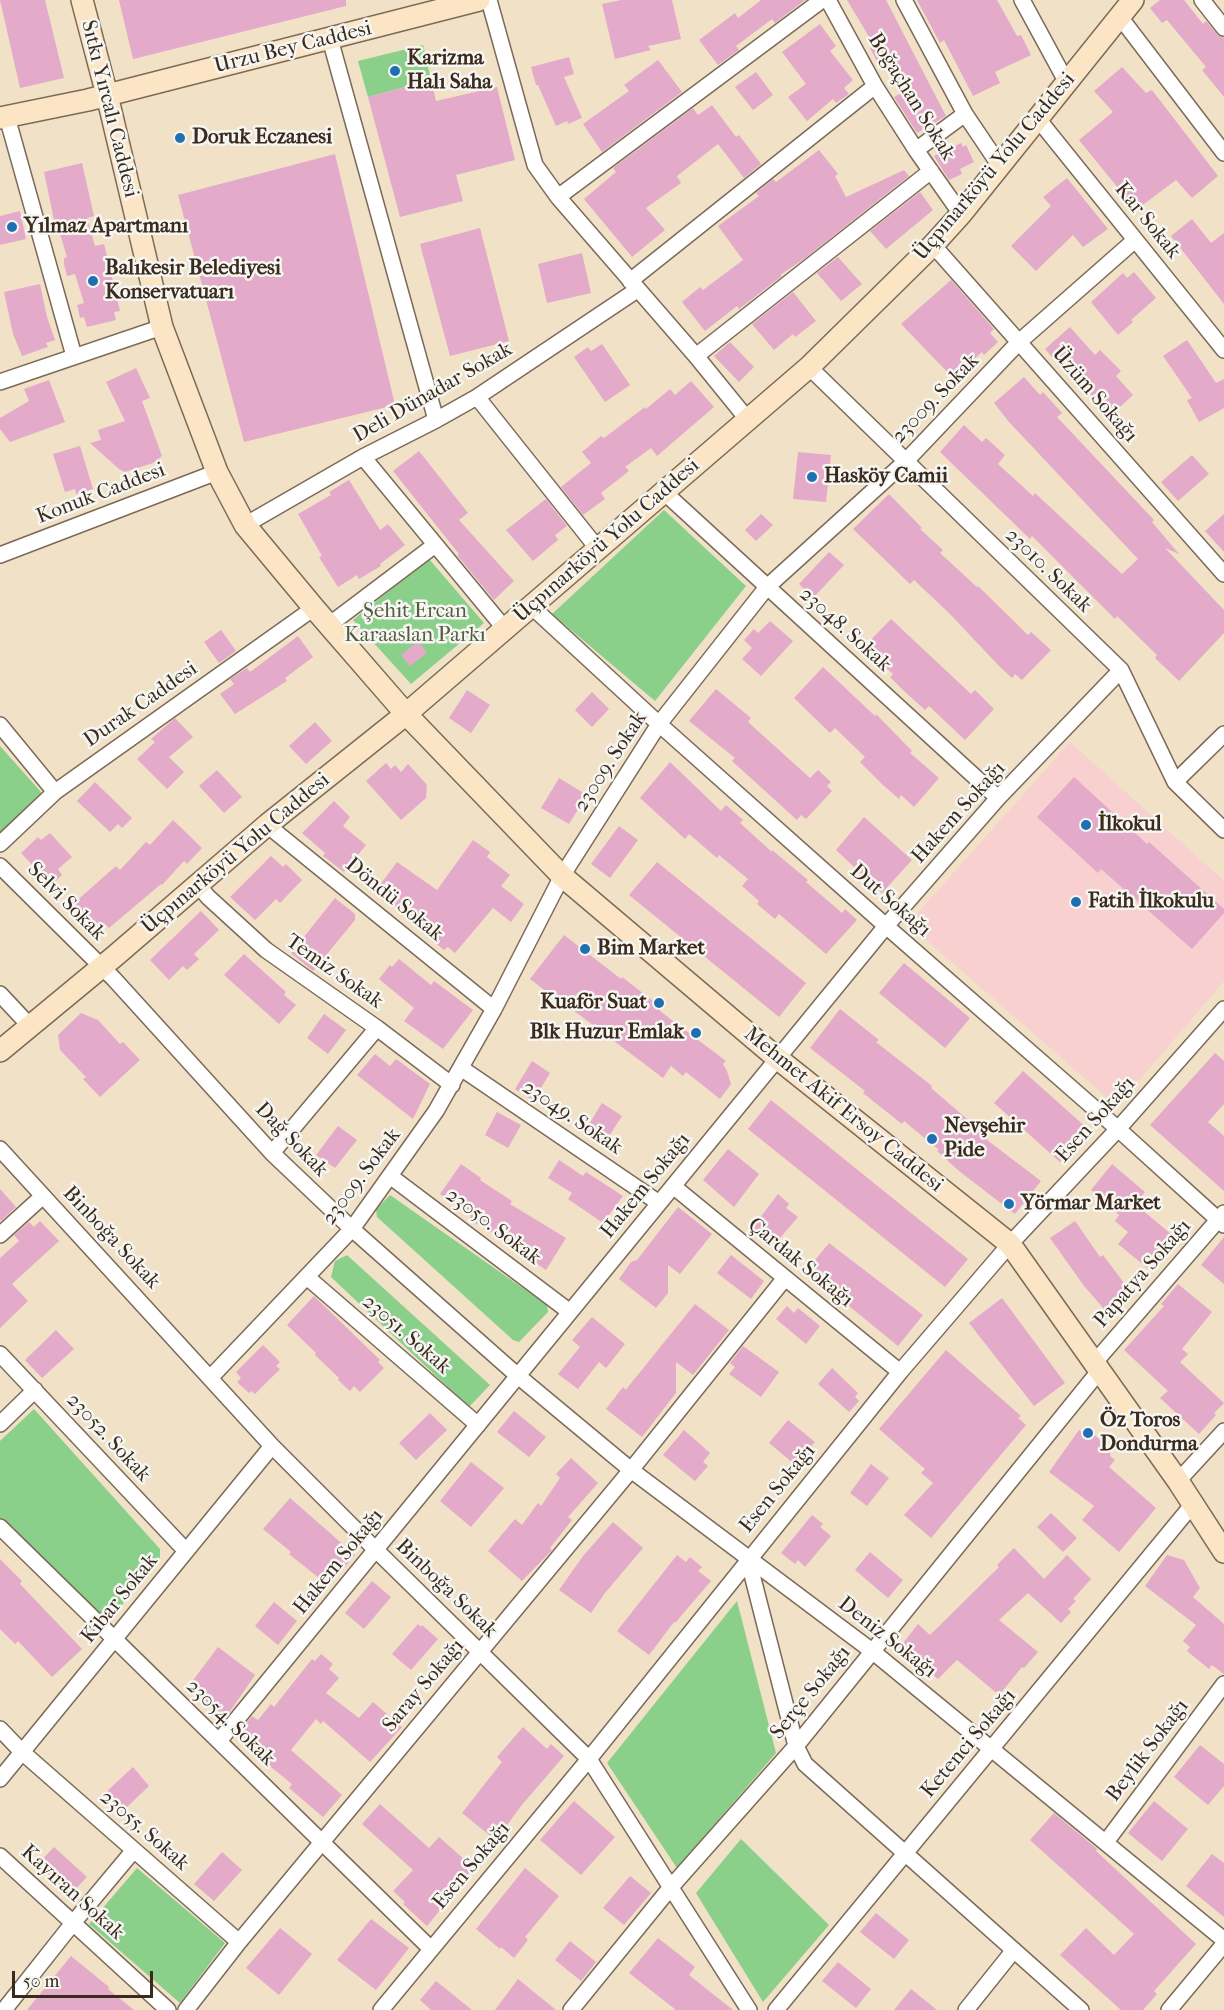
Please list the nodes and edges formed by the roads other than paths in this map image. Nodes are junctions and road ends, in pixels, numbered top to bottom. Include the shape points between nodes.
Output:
1 (82, 0) edge
2 (479, 0) edge
3 (489, 0) edge
4 (822, 0) edge
5 (828, 0) edge
6 (904, 0) edge
7 (1022, 0) edge
8 (1133, 0) edge
9 (1202, 0) edge
10 (1120, 17) junction
11 (1224, 28) edge
12 (330, 39) junction
13 (1067, 83) junction
14 (875, 86) junction
15 (107, 95) junction
16 (965, 114) junction
17 (3, 118) edge
18 (1038, 119) junction
19 (916, 150) junction
20 (1224, 153) edge
21 (1000, 166) junction
22 (931, 171) junction
23 (558, 197) junction
24 (962, 213) junction
25 (1135, 240) junction
26 (933, 244) junction
27 (634, 285) junction
28 (162, 327) junction
29 (1019, 342) junction
30 (1224, 350) edge
31 (74, 356) junction
32 (696, 356) junction
33 (809, 367) junction
34 (0, 382) edge
35 (477, 397) junction
36 (436, 420) junction
37 (748, 420) junction
38 (363, 457) junction
39 (905, 462) junction
40 (217, 472) junction
41 (665, 493) junction
42 (245, 525) junction
43 (435, 545) junction
44 (598, 549) junction
45 (0, 555) edge
46 (1224, 574) edge
47 (767, 586) junction
48 (531, 606) junction
49 (314, 608) junction
50 (329, 625) junction
51 (505, 629) junction
52 (1120, 670) junction
53 (406, 714) junction
54 (659, 724) junction
55 (0, 725) edge
56 (1224, 734) edge
57 (1175, 782) junction
58 (56, 792) junction
59 (998, 798) junction
60 (267, 825) junction
61 (1224, 830) edge
62 (0, 844) edge
63 (0, 866) edge
64 (562, 876) junction
65 (198, 885) junction
66 (886, 926) junction
67 (102, 968) junction
68 (0, 994) edge
69 (494, 1009) junction
70 (1224, 1009) edge
71 (29, 1025) junction
72 (377, 1028) junction
73 (0, 1051) edge
74 (777, 1058) junction
75 (461, 1068) junction
76 (452, 1085) junction
77 (1118, 1129) junction
78 (0, 1149) edge
79 (272, 1153) junction
80 (390, 1176) junction
81 (673, 1186) junction
82 (43, 1196) junction
83 (659, 1203) junction
84 (1222, 1219) edge
85 (352, 1229) junction
86 (0, 1235) edge
87 (1010, 1244) junction
88 (307, 1276) junction
89 (785, 1278) junction
90 (570, 1312) junction
91 (0, 1354) edge
92 (1098, 1366) junction
93 (900, 1372) junction
94 (518, 1376) junction
95 (210, 1378) junction
96 (34, 1390) junction
97 (0, 1424) edge
98 (478, 1425) junction
99 (1224, 1431) edge
100 (272, 1446) junction
101 (631, 1470) junction
102 (1178, 1481) junction
103 (1193, 1504) junction
104 (0, 1527) edge
105 (376, 1550) junction
106 (186, 1551) junction
107 (1224, 1552) edge
108 (748, 1559) junction
109 (114, 1638) junction
110 (480, 1651) junction
111 (872, 1651) junction
112 (1224, 1684) edge
113 (0, 1729) edge
114 (219, 1741) junction
115 (795, 1746) junction
116 (992, 1748) junction
117 (22, 1752) junction
118 (589, 1758) junction
119 (0, 1779) edge
120 (322, 1842) junction
121 (1106, 1842) junction
122 (134, 1850) junction
123 (905, 1853) junction
124 (0, 1856) edge
125 (672, 1887) junction
126 (73, 1923) junction
127 (239, 1942) junction
128 (1224, 1942) edge
129 (431, 1949) junction
130 (1014, 1950) junction
131 (4, 2010) edge
132 (168, 2010) edge
133 (186, 2010) edge
134 (381, 2010) edge
135 (571, 2010) edge
136 (749, 2010) edge
137 (776, 2010) edge
138 (966, 2010) edge
139 (1081, 2010) edge
140 (1169, 2010) edge

1 - 15 main road, Sıtkı Yırcalı Caddesi
2 - 12 main road, Urzu Bey Caddesi
3 - 23 street via 535,165
4 - 23 street
5 - 14 street, Boğaçhan Sokak
6 - 16 street
7 - 13 street
8 - 10 main road, Üçpınarköyü Yolu Caddesi
9 - 11 street
10 - 13 main road, Üçpınarköyü Yolu Caddesi
10 - 20 street
12 - 15 main road, Urzu Bey Caddesi
12 - 36 street
13 - 18 main road, Üçpınarköyü Yolu Caddesi
14 - 19 street, Boğaçhan Sokak
14 - 27 street, Deli Dünadar Sokak
15 - 17 main road, Urzu Bey Caddesi
15 - 28 main road, Sıtkı Yırcalı Caddesi
16 - 19 street
16 - 21 street
17 - 31 street
18 - 21 main road, Üçpınarköyü Yolu Caddesi
18 - 25 street, Kar Sokak
19 - 22 street, Boğaçhan Sokak
21 - 24 main road, Üçpınarköyü Yolu Caddesi
22 - 24 street, Boğaçhan Sokak
22 - 32 street
23 - 27 street
24 - 26 main road, Üçpınarköyü Yolu Caddesi
25 - 29 street, 23009. Sokak
25 - 30 street, Kar Sokak
26 - 29 street, Üzüm Sokağı
26 - 33 main road, Üçpınarköyü Yolu Caddesi
27 - 32 street
27 - 35 street, Deli Dünadar Sokak
28 - 31 street
28 - 40 main road, Sıtkı Yırcalı Caddesi
29 - 39 street, 23009. Sokak
29 - 46 street, Üzüm Sokağı
31 - 34 street
32 - 37 street
33 - 37 main road, Üçpınarköyü Yolu Caddesi
33 - 39 street, 23010. Sokak
35 - 36 street, Deli Dünadar Sokak
35 - 44 street
36 - 38 street, Deli Dünadar Sokak
37 - 41 main road, Üçpınarköyü Yolu Caddesi
38 - 42 street, Deli Dünadar Sokak
38 - 43 street
39 - 47 street, 23009. Sokak
39 - 52 street, 23010. Sokak
40 - 42 main road, Sıtkı Yırcalı Caddesi
40 - 45 street, Konuk Caddesi
41 - 44 main road, Üçpınarköyü Yolu Caddesi
41 - 47 street, 23048. Sokak
42 - 49 main road, Sıtkı Yırcalı Caddesi
43 - 50 street
43 - 51 street
44 - 48 main road, Üçpınarköyü Yolu Caddesi
47 - 54 street, 23009. Sokak
47 - 59 street, 23048. Sokak
48 - 51 main road, Üçpınarköyü Yolu Caddesi
48 - 54 street, Dut Sokağı
49 - 50 main road, Sıtkı Yırcalı Caddesi
49 - 58 street, Durak Caddesi
50 - 53 main road, Sıtkı Yırcalı Caddesi
51 - 53 main road, Üçpınarköyü Yolu Caddesi
52 - 57 street, 23010. Sokak
52 - 59 street, Hakem Sokağı
53 - 60 main road, Üçpınarköyü Yolu Caddesi
53 - 64 main road, Mehmet Akif Ersoy Caddesi
54 - 64 street, 23009. Sokak
54 - 66 street, Dut Sokağı
55 - 58 street
56 - 57 street
57 - 61 street, 23010. Sokak
58 - 62 street, Durak Caddesi
59 - 66 street, Hakem Sokağı
60 - 65 main road, Üçpınarköyü Yolu Caddesi
60 - 69 street, Döndü Sokak
63 - 67 street, Selvi Sokak
64 - 69 street, 23009. Sokak
64 - 74 main road, Mehmet Akif Ersoy Caddesi
65 - 67 main road, Üçpınarköyü Yolu Caddesi
65 - 72 street, Temiz Sokak via 266,950
66 - 74 street, Hakem Sokağı
66 - 77 street, Dut Sokağı
67 - 71 main road, Üçpınarköyü Yolu Caddesi
67 - 79 street, Dağ Sokak
68 - 71 street
69 - 75 street, 23009. Sokak
70 - 77 street, Esen Sokağı
71 - 73 main road, Üçpınarköyü Yolu Caddesi
72 - 76 street, Temiz Sokak
72 - 79 street
74 - 81 street, Hakem Sokağı
74 - 87 main road, Mehmet Akif Ersoy Caddesi
75 - 76 street, 23009. Sokak
75 - 83 street, 23049. Sokak
76 - 80 street, 23009. Sokak
77 - 84 street, Dut Sokağı
77 - 87 street, Esen Sokağı
78 - 82 street, Binboğa Sokak
79 - 85 street, Dağ Sokak
80 - 85 street, 23009. Sokak
80 - 90 street, 23050. Sokak
81 - 83 street, Hakem Sokağı
81 - 89 street, Çardak Sokağı
82 - 86 street
82 - 95 street, Binboğa Sokak
83 - 90 street, Hakem Sokağı
84 - 92 street, Papatya Sokağı
85 - 88 street, 23009. Sokak
85 - 94 street, Dağ Sokak
87 - 92 main road, Mehmet Akif Ersoy Caddesi
87 - 93 street, Esen Sokağı
88 - 95 street, 23009. Sokak
88 - 98 street, 23051. Sokak
89 - 93 street, Çardak Sokağı
89 - 101 street, Saray Sokağı
90 - 94 street, Hakem Sokağı
91 - 96 street, 23052. Sokak
92 - 102 main road, Mehmet Akif Ersoy Caddesi
92 - 111 street, Serçe Sokağı
93 - 108 street, Esen Sokağı
94 - 98 street, Hakem Sokağı
94 - 101 street, Deniz Sokağı
95 - 100 street, Binboğa Sokak
96 - 97 street
96 - 106 street, 23052. Sokak
98 - 105 street, Hakem Sokağı
99 - 102 street
100 - 105 street, Binboğa Sokak
100 - 106 street, Kibar Sokak
101 - 108 street, Deniz Sokağı
101 - 110 street, Saray Sokağı
102 - 103 main road, Mehmet Akif Ersoy Caddesi
103 - 107 main road, Mehmet Akif Ersoy Caddesi
103 - 116 street, Ketenci Sokağı
104 - 109 street, 23054. Sokak
105 - 110 street, Binboğa Sokak
105 - 114 street, Hakem Sokağı
106 - 109 street, Kibar Sokak
108 - 111 street, Deniz Sokağı
108 - 115 street
108 - 118 street, Esen Sokağı
109 - 114 street, 23054. Sokak
109 - 117 street, Kibar Sokak
110 - 118 street, Binboğa Sokak
110 - 120 street, Saray Sokağı
111 - 115 street, Serçe Sokağı
111 - 116 street, Deniz Sokağı
112 - 121 street, Beylik Sokağı
113 - 117 street, 23055. Sokak
114 - 120 street, 23054. Sokak
115 - 123 street via 805,1764
115 - 125 street, Serçe Sokağı
116 - 121 street, Deniz Sokağı
116 - 123 street, Ketenci Sokağı
117 - 119 street, Kibar Sokak
117 - 122 street, 23055. Sokak
118 - 125 street, Binboğa Sokak
118 - 129 street, Esen Sokağı
120 - 127 street, Saray Sokağı
120 - 129 street, 23054. Sokak
121 - 128 street, Deniz Sokağı
122 - 126 street
122 - 127 street, 23055. Sokak
123 - 130 street
123 - 137 street, Ketenci Sokağı
124 - 126 street, Kayıran Sokak
125 - 135 street, Serçe Sokağı
125 - 136 street, Binboğa Sokak
126 - 131 street
126 - 132 street, Kayıran Sokak
127 - 133 street, Saray Sokağı
128 - 140 street
129 - 134 street, Esen Sokağı
130 - 138 street
130 - 139 street

